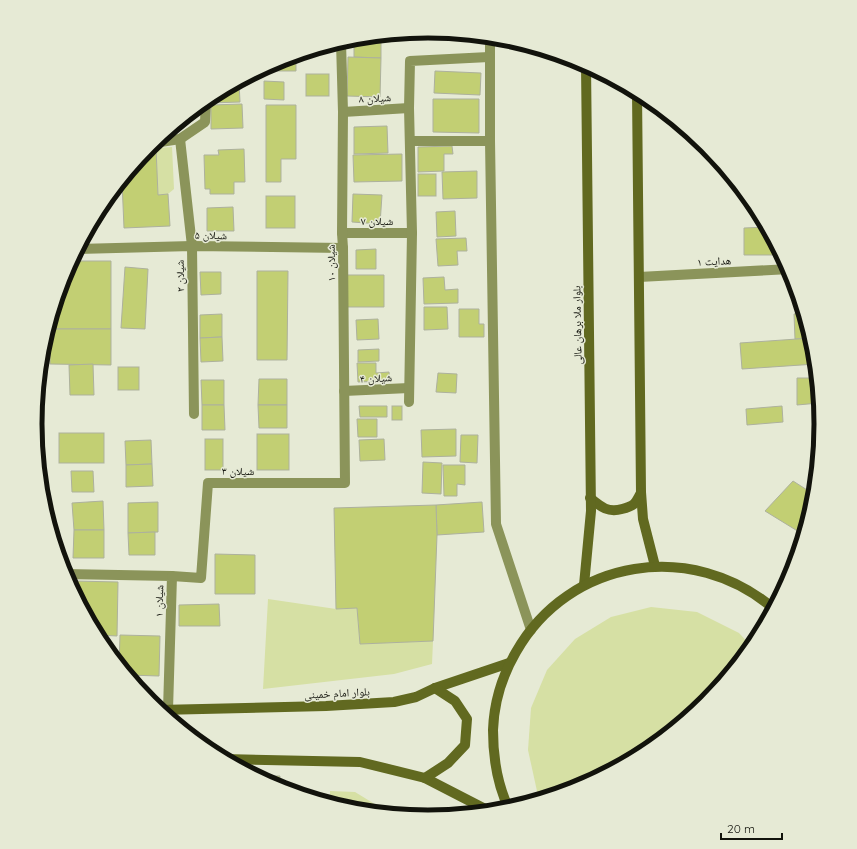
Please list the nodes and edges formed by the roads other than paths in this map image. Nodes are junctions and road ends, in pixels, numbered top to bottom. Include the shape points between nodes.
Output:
1 (490, 43) edge
2 (341, 48) edge
3 (489, 57) junction
4 (586, 72) edge
5 (638, 100) edge
6 (409, 108) junction
7 (206, 109) edge
8 (343, 112) junction
9 (180, 139) junction
10 (166, 141) edge
11 (410, 141) junction
12 (490, 141) junction
13 (342, 233) junction
14 (412, 233) junction
15 (192, 246) junction
16 (343, 248) junction
17 (85, 249) edge
18 (782, 269) edge
19 (639, 277) junction
20 (409, 388) junction
21 (344, 391) junction
22 (409, 402) dead end
23 (194, 414) dead end
24 (345, 483) joint
25 (641, 492) junction
26 (590, 498) junction
27 (655, 566) junction
28 (72, 574) edge
29 (172, 576) junction
30 (584, 585) junction
31 (770, 605) edge
32 (531, 630) junction
33 (509, 663) junction
34 (435, 688) junction
35 (164, 706) edge
36 (168, 710) edge
37 (236, 759) edge
38 (425, 778) junction
39 (506, 804) edge
40 (482, 807) edge

1 - 3 street
2 - 8 street, شیلان ۱۰
3 - 6 street via 410,61
3 - 12 street
4 - 26 main road, بلوار ملا برهان عالی
5 - 19 main road
6 - 8 street, شیلان ۸
6 - 11 street
7 - 9 street via 205,122
8 - 13 street, شیلان ۱۰
9 - 10 street
9 - 15 street, شیلان ۲
11 - 12 street
11 - 14 street
12 - 32 street via 496,524
13 - 14 street, شیلان ۷
13 - 16 street, شیلان ۱۰
14 - 20 street
15 - 16 street, شیلان ۵
15 - 17 street, شیلان ۵
15 - 23 street, شیلان ۲
16 - 21 street, شیلان ۱۰
18 - 19 street, هدایت ۱
19 - 25 main road
20 - 21 street, شیلان ۴
20 - 22 street
21 - 24 street, شیلان ۱۰
24 - 29 street, شیلان ۳ via 208,483 201,578
25 - 26 main road via 635,503 618,510 608,510
25 - 27 main road via 643,519
26 - 30 main road, بلوار ملا برهان عالی
27 - 30 main road via 607,575
27 - 31 main road via 703,571 724,578 745,588
28 - 29 street, شیلان ۱
29 - 35 street, شیلان ۱
30 - 32 main road via 561,600 540,618
32 - 33 main road
33 - 34 main road, بلوار امام خمینی
33 - 39 main road via 499,689 493,745 496,773
34 - 36 main road, بلوار امام خمینی via 416,697 394,702
34 - 38 main road via 455,701 467,719 465,745 448,763
37 - 38 main road via 360,762
38 - 40 main road

